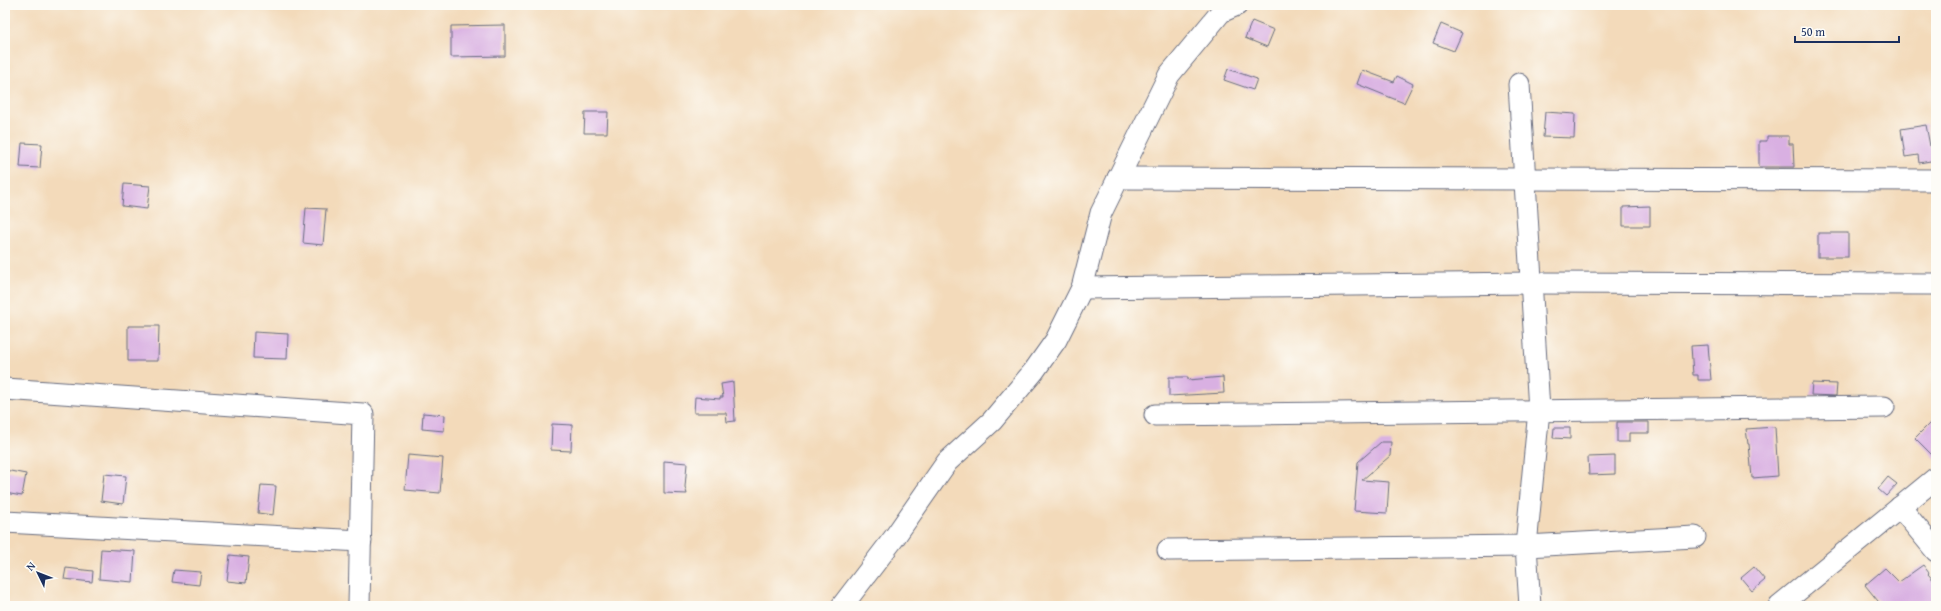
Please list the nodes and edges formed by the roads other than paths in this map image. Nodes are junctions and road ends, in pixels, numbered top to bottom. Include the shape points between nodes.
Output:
1 (1238, 5) edge
2 (1519, 84) dead end
3 (1118, 178) junction
4 (1525, 179) junction
5 (1936, 180) edge
6 (1531, 283) junction
7 (1936, 284) edge
8 (1082, 288) junction
9 (5, 389) edge
10 (1884, 407) dead end
11 (1538, 410) junction
12 (1155, 415) dead end
13 (1936, 478) edge
14 (1900, 507) junction
15 (5, 522) edge
16 (1695, 537) dead end
17 (361, 541) junction
18 (1526, 546) junction
19 (1168, 550) dead end
20 (1936, 551) edge
21 (359, 606) edge
22 (842, 606) edge
23 (1530, 606) edge
24 (1779, 606) edge

1 - 3 street via 1221,12 1169,75
2 - 4 street
3 - 4 street
3 - 8 street via 1101,213
4 - 5 street
4 - 6 street
6 - 7 street
6 - 8 street
6 - 11 street
8 - 22 street via 1056,340 1034,371 992,421 947,462
9 - 17 street via 363,414
10 - 11 street
11 - 12 street
11 - 18 street
13 - 14 street
14 - 20 street
14 - 24 street
15 - 17 street
16 - 18 street
17 - 21 street
18 - 19 street
18 - 23 street

